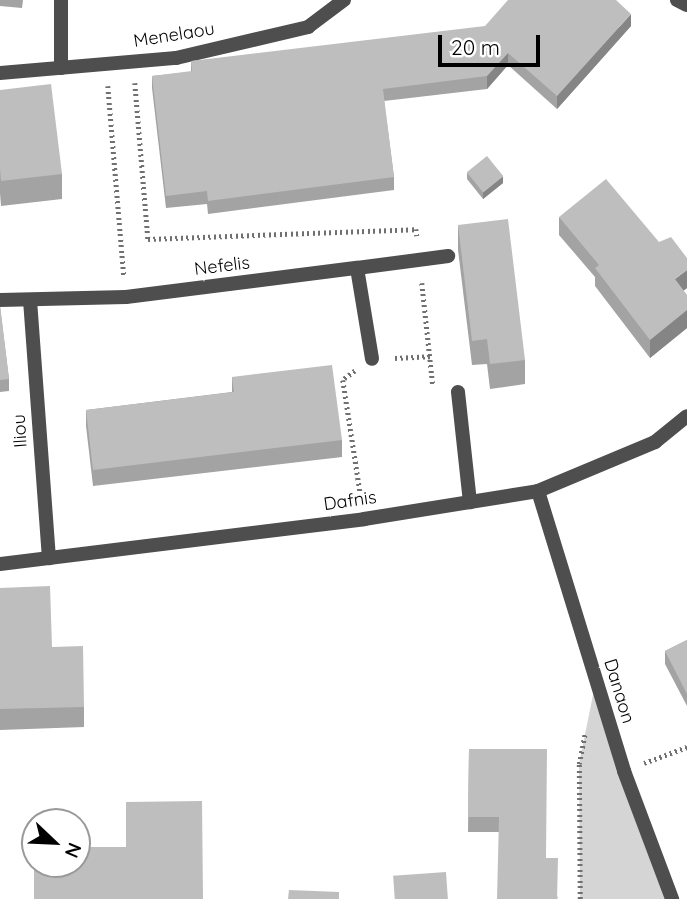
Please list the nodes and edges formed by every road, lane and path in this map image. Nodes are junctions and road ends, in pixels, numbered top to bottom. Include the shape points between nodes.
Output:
1 (61, 0) edge
2 (344, 0) edge
3 (677, 0) edge
4 (687, 5) edge
5 (107, 64) junction
6 (61, 68) junction
7 (0, 73) edge
8 (148, 78) dead end
9 (448, 257) dead end
10 (420, 262) junction
11 (357, 268) junction
12 (126, 297) junction
13 (0, 300) edge
14 (30, 300) junction
15 (430, 356) junction
16 (372, 359) junction
17 (458, 392) dead end
18 (435, 397) dead end
19 (687, 416) edge
20 (538, 491) junction
21 (470, 502) junction
22 (364, 519) junction
23 (49, 558) junction
24 (0, 564) edge
25 (586, 728) dead end
26 (687, 747) edge
27 (624, 771) junction
28 (580, 899) edge
29 (672, 899) edge

1 - 6 street
2 - 5 street, Menelaou via 308,27 176,58
3 - 4 street
5 - 6 street, Menelaou
5 - 12 path
6 - 7 street, Menelaou
8 - 10 path via 135,82 148,239 416,229
9 - 10 street, Nefelis
10 - 11 street, Nefelis
10 - 15 path
11 - 12 street, Nefelis
11 - 16 street
12 - 14 street, Nefelis
13 - 14 street, Nefelis
14 - 23 street, Iliou
15 - 16 path
15 - 18 path
16 - 22 path via 343,380
17 - 21 street
19 - 20 street, Dafnis via 655,442
20 - 21 street, Dafnis
20 - 27 street, Danaon
21 - 22 street, Dafnis
22 - 23 street, Dafnis
23 - 24 street, Dafnis
25 - 28 path via 579,764
26 - 27 path
27 - 29 street, Danaon

